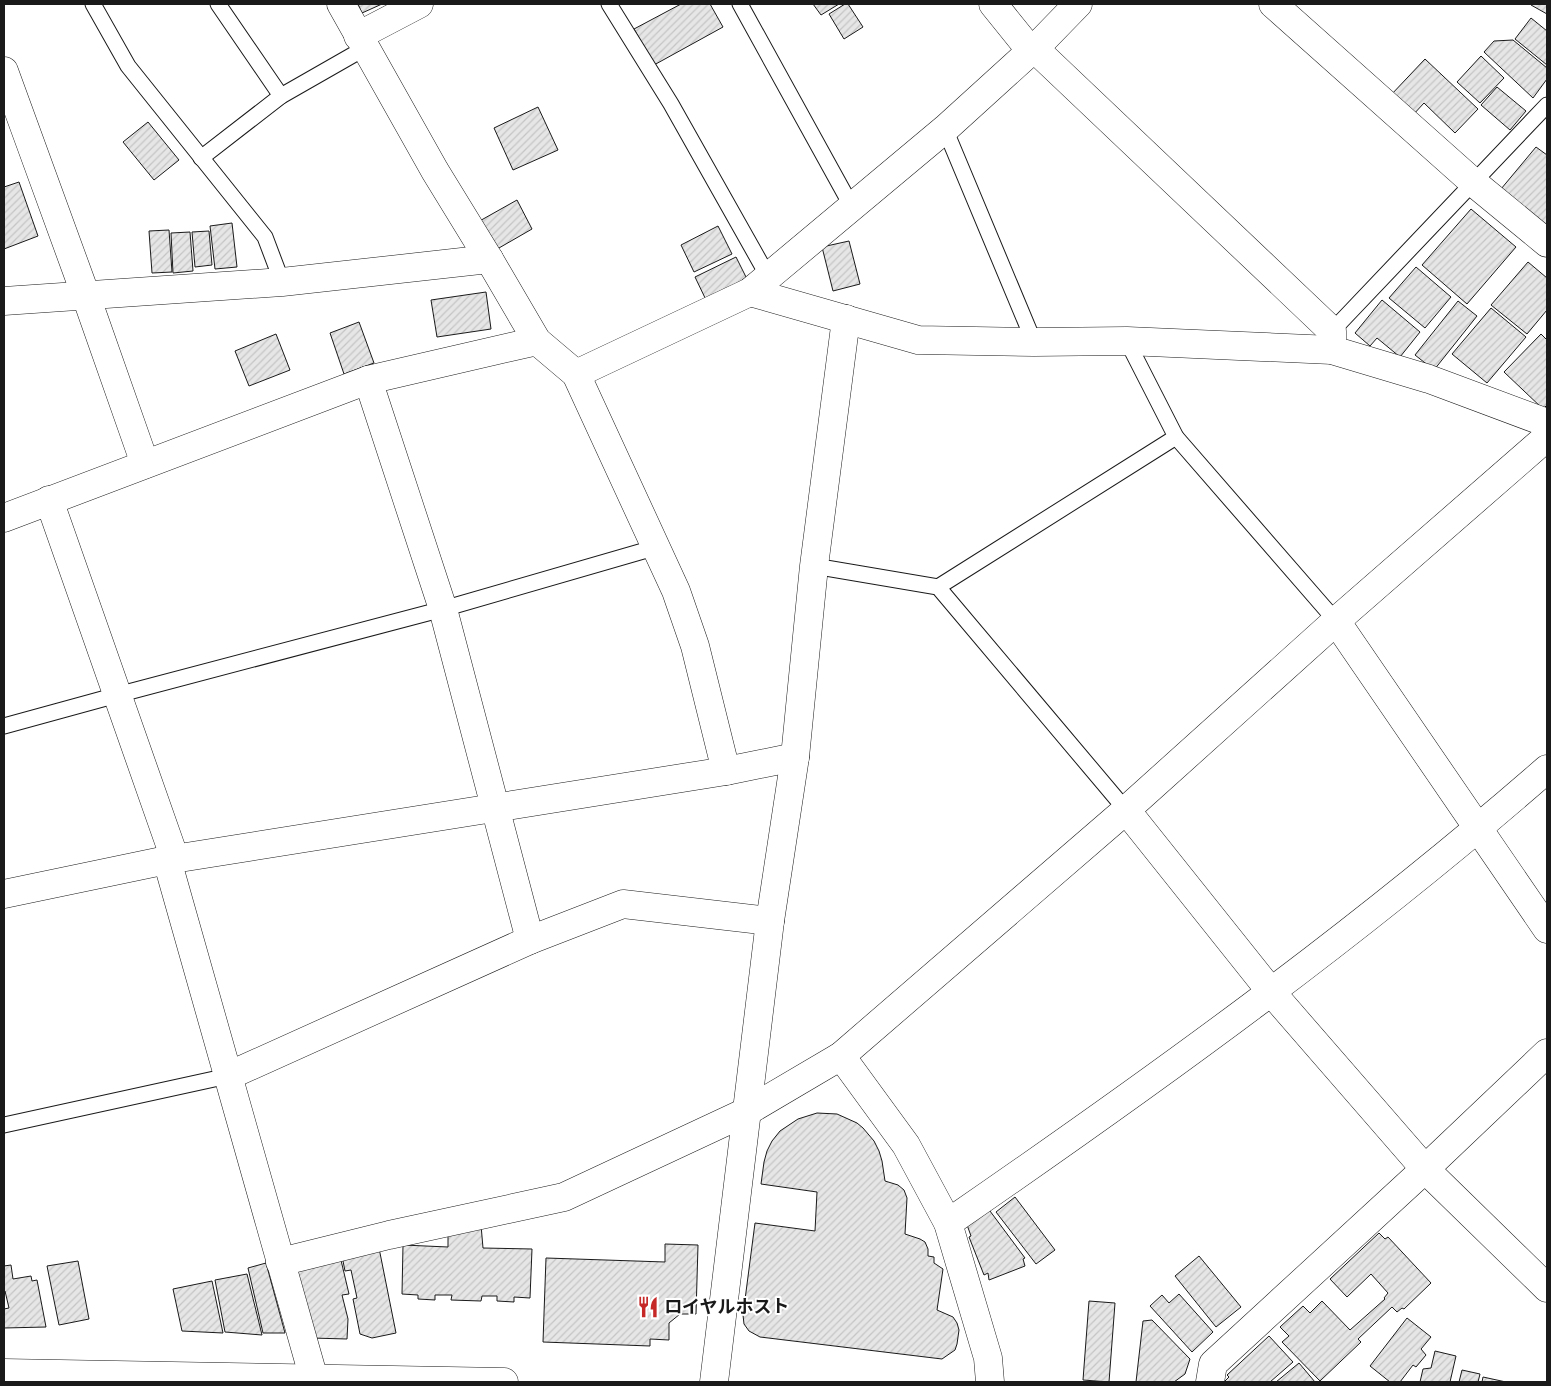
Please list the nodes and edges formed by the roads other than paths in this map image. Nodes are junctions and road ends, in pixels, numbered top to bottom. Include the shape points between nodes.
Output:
1 (93, 4) edge
2 (218, 4) edge
3 (341, 4) edge
4 (420, 4) edge
5 (609, 4) edge
6 (740, 4) edge
7 (993, 4) edge
8 (1078, 4) edge
9 (1272, 4) edge
10 (362, 42) junction
11 (1033, 49) junction
12 (4, 71) edge
13 (281, 96) junction
14 (1547, 105) edge
15 (945, 129) junction
16 (201, 158) junction
17 (1474, 183) junction
18 (852, 207) junction
19 (1547, 243) edge
20 (490, 259) junction
21 (282, 282) junction
22 (759, 285) junction
23 (86, 296) junction
24 (4, 301) edge
25 (846, 319) junction
26 (1332, 340) junction
27 (537, 341) junction
28 (1127, 341) junction
29 (1034, 342) junction
30 (576, 374) junction
31 (368, 380) junction
32 (1547, 423) edge
33 (1176, 437) junction
34 (1547, 437) edge
35 (145, 464) junction
36 (49, 500) junction
37 (4, 518) edge
38 (657, 547) junction
39 (814, 566) junction
40 (938, 587) junction
41 (443, 609) junction
42 (1336, 621) junction
43 (117, 695) junction
44 (4, 726) edge
45 (794, 757) junction
46 (1547, 769) edge
47 (726, 770) junction
48 (495, 808) junction
49 (1126, 810) junction
50 (1479, 829) junction
51 (171, 859) junction
52 (4, 894) edge
53 (770, 921) junction
54 (1547, 929) edge
55 (530, 940) junction
56 (1272, 993) junction
57 (1547, 1053) edge
58 (841, 1056) junction
59 (228, 1076) junction
60 (746, 1112) junction
61 (4, 1125) edge
62 (1425, 1169) junction
63 (948, 1223) junction
64 (280, 1262) junction
65 (1547, 1288) edge
66 (4, 1373) edge
67 (314, 1379) junction
68 (504, 1382) edge
69 (714, 1382) edge
70 (990, 1382) edge
71 (1210, 1382) edge

1 - 16 lane via 128,66
2 - 13 lane
3 - 10 street
4 - 10 street
5 - 22 lane via 671,104
6 - 18 lane
7 - 11 street
8 - 11 street
9 - 17 street
10 - 13 lane
10 - 20 street via 434,171
11 - 15 street
11 - 26 street
12 - 23 street
13 - 16 lane
14 - 17 lane
15 - 18 street
15 - 29 lane
16 - 21 lane via 266,236
17 - 19 street
17 - 26 lane
18 - 22 street
20 - 21 street
20 - 27 street
21 - 23 street
22 - 25 street
22 - 30 street
23 - 24 street
23 - 35 street
25 - 29 street via 918,340
25 - 39 street
26 - 28 street
26 - 32 street
27 - 30 street
27 - 31 street
28 - 29 street
28 - 33 lane
30 - 38 street
31 - 35 street
31 - 41 street
33 - 40 lane
33 - 42 lane
34 - 42 street
35 - 36 street
36 - 37 street
36 - 43 street
38 - 41 lane
38 - 47 street via 695,646
39 - 40 lane
39 - 45 street
40 - 49 lane
41 - 43 lane
41 - 48 street
42 - 49 street
42 - 50 street
43 - 44 lane
43 - 51 street
45 - 47 street
45 - 53 street
46 - 50 street
47 - 48 street
48 - 51 street
48 - 55 street
49 - 56 street
49 - 58 street
50 - 54 street
50 - 56 street
51 - 52 street
51 - 59 street
53 - 55 street via 622,904
53 - 60 street
55 - 59 street
56 - 62 street
56 - 63 street
57 - 62 street
58 - 60 street
58 - 63 street via 906,1145
59 - 61 lane
59 - 64 street
60 - 64 street via 564,1196
60 - 69 street
62 - 65 street
62 - 71 street via 1213,1364
63 - 70 street via 988,1358
64 - 67 street
66 - 67 street
67 - 68 street

